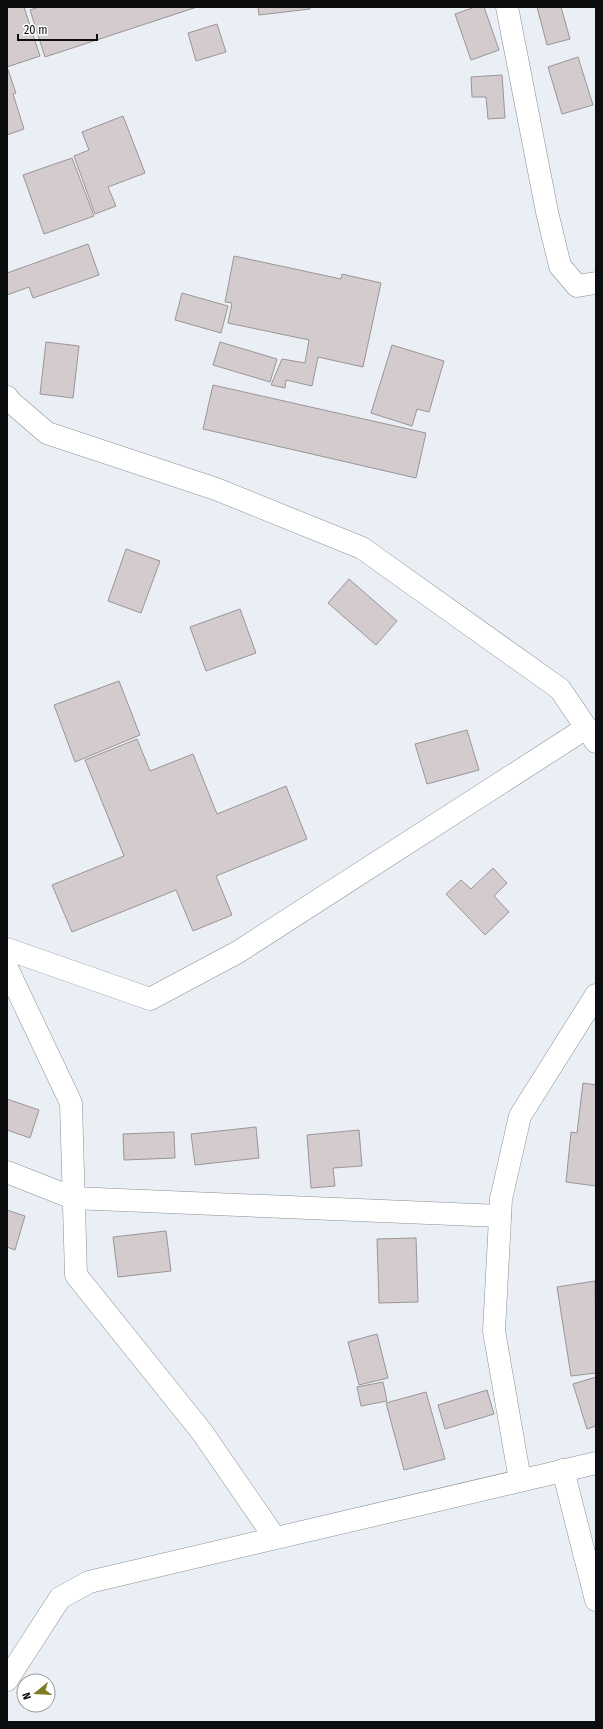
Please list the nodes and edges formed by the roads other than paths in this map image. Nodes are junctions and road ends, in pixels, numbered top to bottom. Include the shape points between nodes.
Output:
1 (507, 7) edge
2 (596, 283) edge
3 (7, 397) edge
4 (591, 735) edge
5 (7, 949) edge
6 (7, 968) edge
7 (596, 995) edge
8 (7, 1172) edge
9 (74, 1198) junction
10 (500, 1216) junction
11 (596, 1462) edge
12 (563, 1470) junction
13 (520, 1480) junction
14 (276, 1538) junction
15 (596, 1600) edge
16 (7, 1680) edge

1 - 2 lane via 560,266 577,286
3 - 4 lane via 47,433 216,489 362,548 560,689
4 - 5 lane via 238,952 150,999
6 - 9 lane via 71,1103
7 - 10 lane via 520,1116 501,1199
8 - 9 lane
9 - 10 lane
9 - 14 lane via 76,1275 202,1432
10 - 13 lane via 494,1330
11 - 12 lane
12 - 13 lane
12 - 15 lane
13 - 14 lane
14 - 16 lane via 89,1582 60,1598

